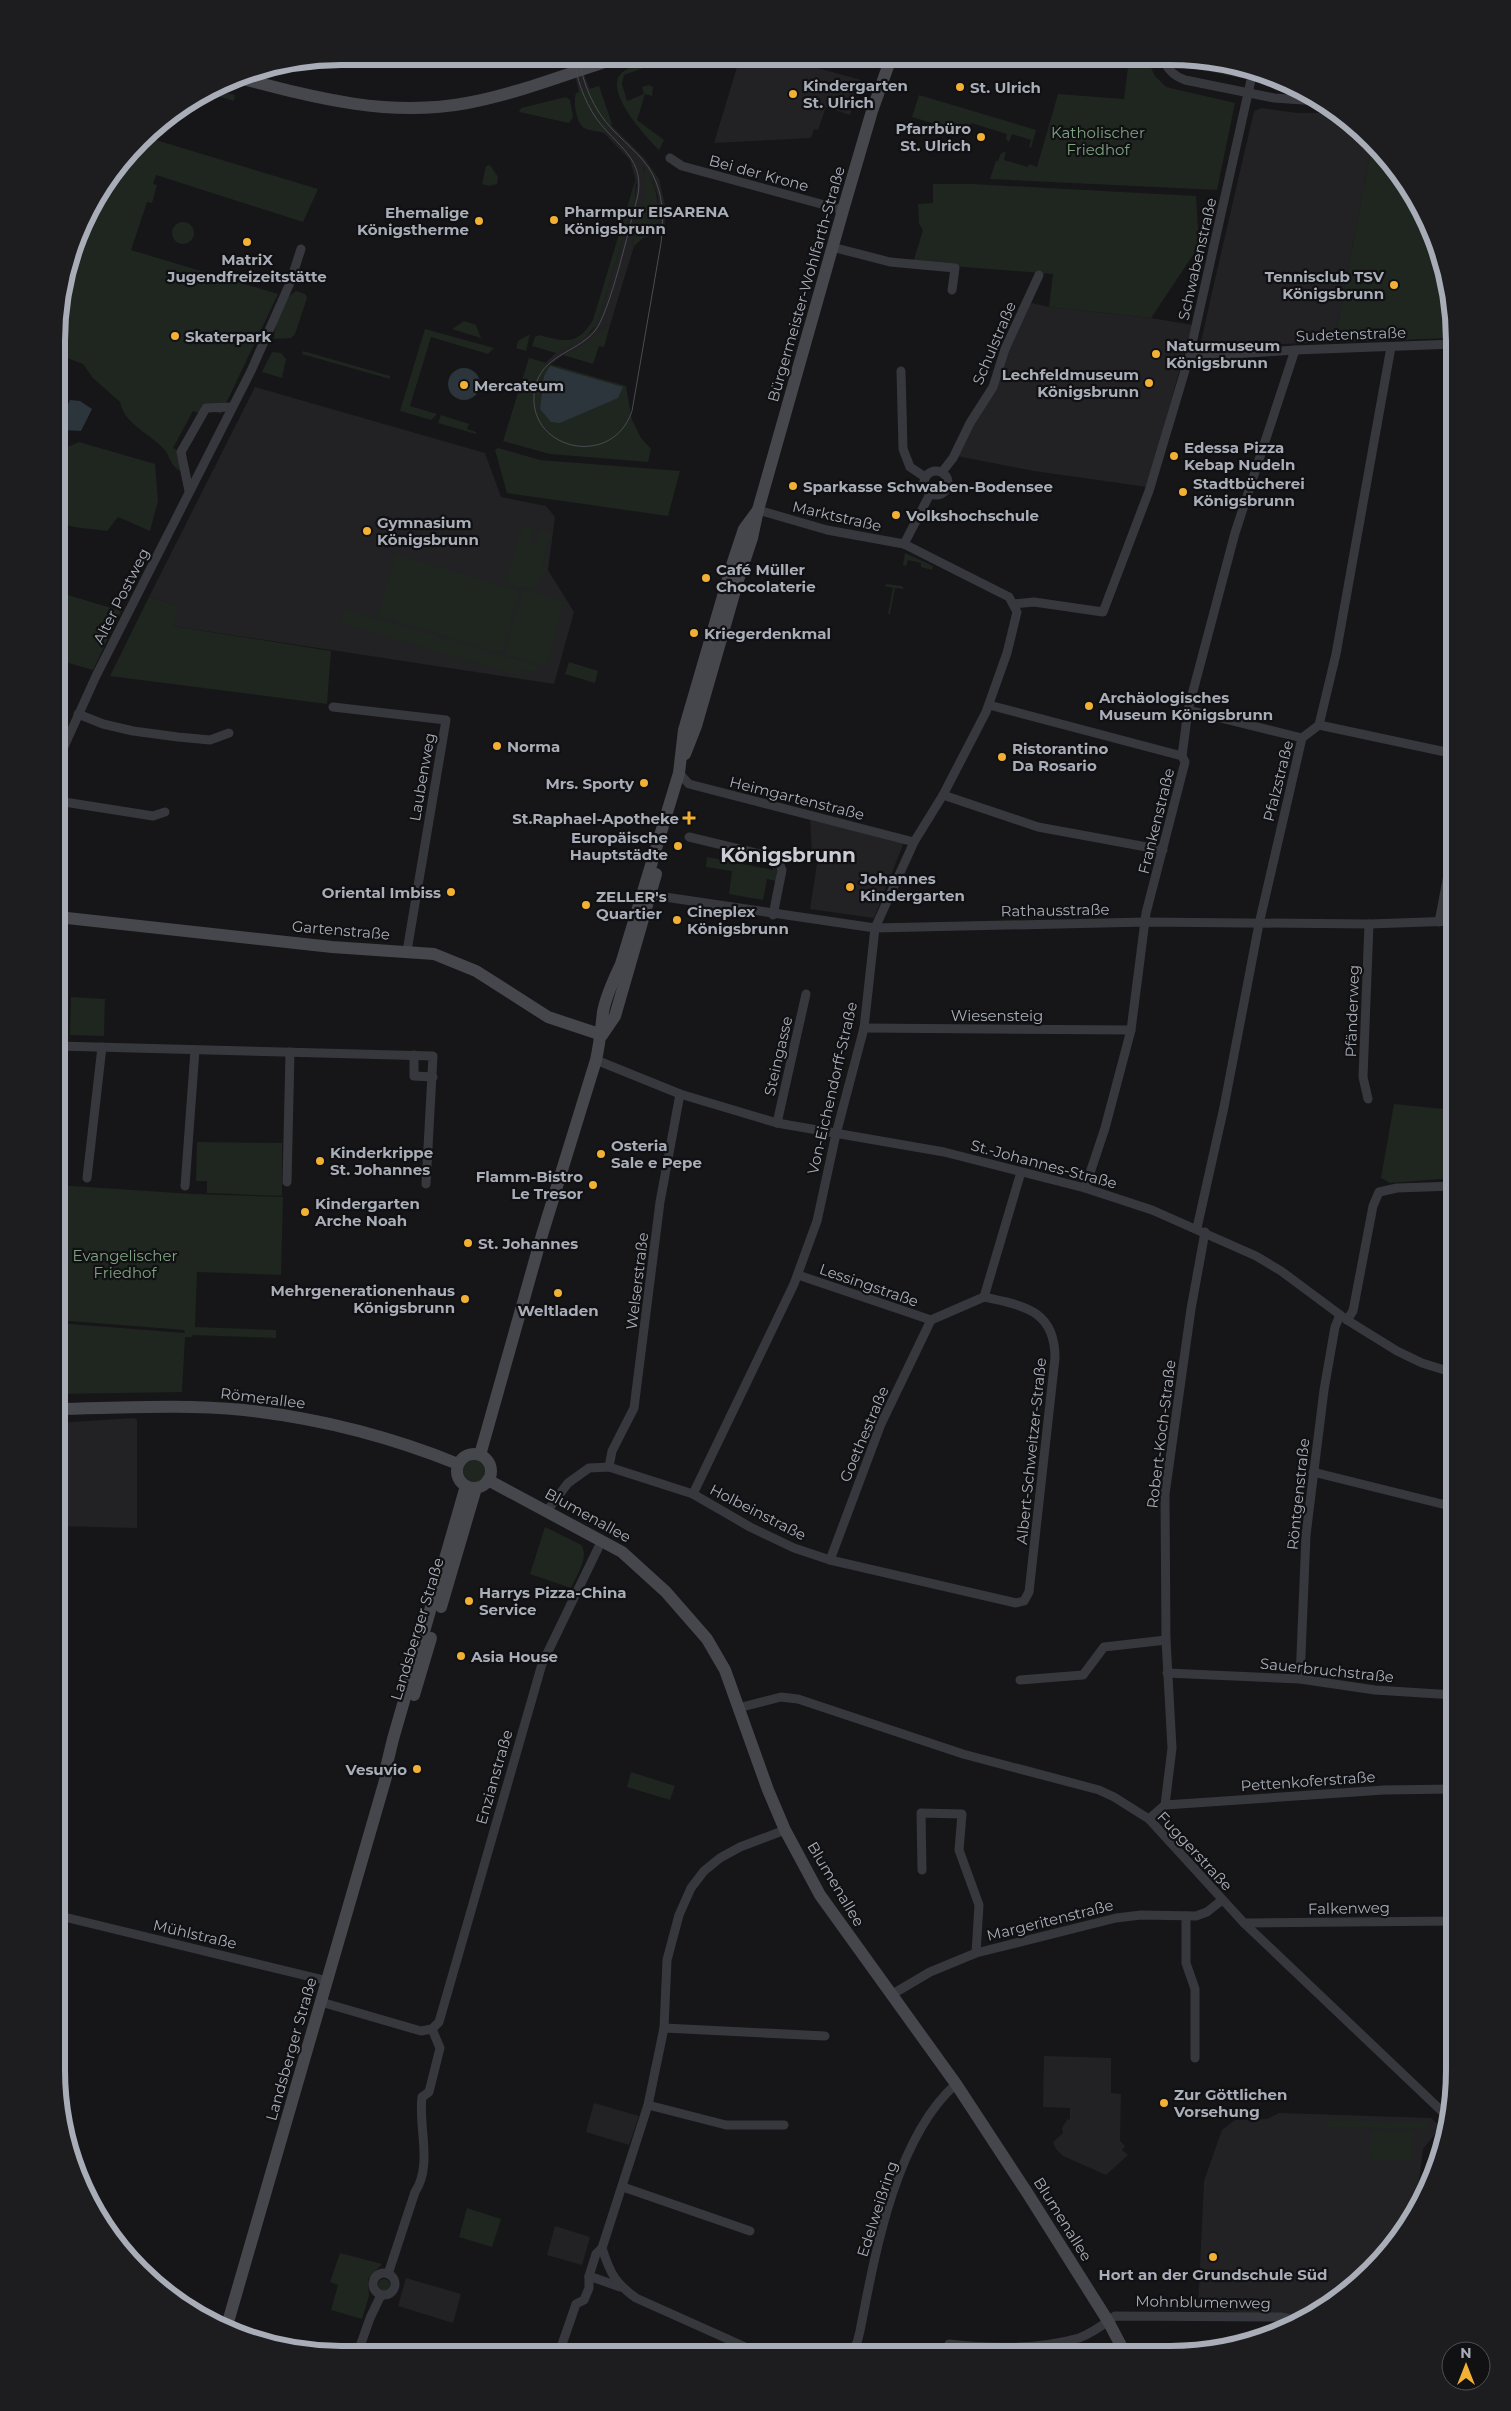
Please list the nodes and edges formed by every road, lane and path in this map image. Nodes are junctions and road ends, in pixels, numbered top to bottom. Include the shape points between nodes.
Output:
1 (587, 65) edge
2 (887, 65) edge
3 (1167, 65) edge
4 (1252, 78) edge
5 (250, 81) edge
6 (1249, 94) junction
7 (1306, 101) edge
8 (670, 158) dead end
9 (843, 210) junction
10 (832, 247) junction
11 (301, 249) dead end
12 (1039, 275) dead end
13 (952, 290) dead end
14 (1446, 344) edge
15 (1391, 347) junction
16 (1295, 350) junction
17 (1189, 357) junction
18 (901, 371) dead end
19 (232, 406) junction
20 (942, 472) junction
21 (925, 477) junction
22 (189, 491) junction
23 (930, 494) junction
24 (758, 510) junction
25 (904, 544) junction
26 (1014, 604) junction
27 (989, 705) junction
28 (333, 707) dead end
29 (1188, 710) junction
30 (78, 714) junction
31 (1319, 725) junction
32 (229, 733) dead end
33 (1302, 738) junction
34 (65, 744) edge
35 (1446, 752) edge
36 (1182, 756) junction
37 (679, 773) junction
38 (943, 795) junction
39 (65, 802) edge
40 (166, 812) dead end
41 (689, 837) dead end
42 (914, 842) junction
43 (1164, 850) junction
44 (1446, 885) edge
45 (658, 896) dead end
46 (774, 915) junction
47 (65, 918) edge
48 (1146, 922) junction
49 (1439, 922) junction
50 (1446, 922) edge
51 (1259, 924) junction
52 (1369, 924) junction
53 (875, 928) junction
54 (407, 951) junction
55 (806, 994) dead end
56 (864, 1028) junction
57 (1131, 1030) junction
58 (602, 1035) junction
59 (65, 1046) edge
60 (102, 1047) junction
61 (195, 1050) junction
62 (290, 1052) junction
63 (414, 1055) junction
64 (596, 1060) junction
65 (433, 1077) junction
66 (680, 1094) junction
67 (1368, 1099) dead end
68 (777, 1123) junction
69 (836, 1134) junction
70 (1021, 1172) junction
71 (87, 1178) dead end
72 (287, 1182) dead end
73 (426, 1184) dead end
74 (185, 1186) dead end
75 (1446, 1186) edge
76 (1085, 1188) junction
77 (1201, 1230) junction
78 (798, 1275) junction
79 (984, 1297) junction
80 (1344, 1317) junction
81 (931, 1320) junction
82 (1446, 1370) edge
83 (65, 1409) edge
84 (480, 1455) junction
85 (458, 1464) junction
86 (609, 1466) junction
87 (1313, 1472) junction
88 (488, 1480) junction
89 (471, 1487) junction
90 (693, 1494) junction
91 (1446, 1504) edge
92 (547, 1511) junction
93 (602, 1540) junction
94 (830, 1560) junction
95 (1029, 1592) joint
96 (1166, 1640) junction
97 (1167, 1673) junction
98 (1300, 1678) junction
99 (1020, 1680) dead end
100 (1446, 1694) edge
101 (738, 1708) junction
102 (1446, 1788) edge
103 (1165, 1805) junction
104 (1149, 1819) junction
105 (785, 1830) junction
106 (922, 1870) dead end
107 (1222, 1900) junction
108 (1186, 1916) junction
109 (65, 1917) edge
110 (1446, 1921) edge
111 (1244, 1923) junction
112 (976, 1953) junction
113 (328, 1981) junction
114 (890, 1994) junction
115 (321, 2002) junction
116 (664, 2028) junction
117 (432, 2029) junction
118 (825, 2036) dead end
119 (1195, 2058) dead end
120 (956, 2084) junction
121 (648, 2105) junction
122 (1443, 2112) edge
123 (784, 2125) dead end
124 (623, 2187) junction
125 (750, 2231) dead end
126 (602, 2248) junction
127 (388, 2274) junction
128 (589, 2276) junction
129 (620, 2287) junction
130 (381, 2295) junction
131 (1290, 2319) edge
132 (1108, 2321) junction
133 (228, 2322) edge
134 (360, 2346) edge
135 (561, 2346) edge
136 (743, 2346) edge
137 (854, 2346) edge
138 (948, 2346) edge
139 (970, 2346) edge
140 (1025, 2346) edge
141 (1121, 2346) edge

1 - 5 street via 546,84 501,96 436,107 391,108 333,102
2 - 9 street, Bürgermeister-Wohlfarth-Straße
3 - 6 street via 1176,77
4 - 6 street, Schwabenstraße
6 - 7 street
6 - 17 street, Schwabenstraße
8 - 9 street, Bei der Krone via 682,166
9 - 10 street, Bürgermeister-Wohlfarth-Straße
10 - 13 street via 890,262 955,268
10 - 24 street, Bürgermeister-Wohlfarth-Straße
11 - 19 street, Alter Postweg via 264,343
12 - 20 street, Schulstraße via 1005,349 993,387
14 - 15 street, Sudetenstraße
15 - 16 street, Sudetenstraße
15 - 31 street via 1336,654
16 - 17 street, Sudetenstraße
16 - 29 street, Frankenstraße via 1235,533
17 - 26 street, Schwabenstraße via 1149,491 1103,612 1034,602
18 - 21 street via 903,449 910,467
19 - 22 street, Alter Postweg
19 - 22 street via 206,408 181,452
20 - 21 street via 935,471
20 - 23 street via 947,478 947,489 937,495
21 - 23 street via 925,488
22 - 30 street, Alter Postweg
23 - 25 street
24 - 25 street, Marktstraße via 827,530
24 - 37 street, Bürgermeister-Wohlfarth-Straße via 743,549 696,726
25 - 26 street, Marktstraße via 988,585 1009,597
26 - 27 street, Von-Eichendorff-Straße via 1017,612 1012,636
27 - 36 street
27 - 38 street, Von-Eichendorff-Straße
28 - 54 street, Laubenweg via 446,720
29 - 33 street
29 - 36 street, Frankenstraße
30 - 32 street via 126,730 171,736 210,740
30 - 34 street, Alter Postweg
31 - 33 street, Pfalzstraße
31 - 35 street
33 - 51 street, Pfalzstraße
36 - 43 street, Frankenstraße via 1185,762
37 - 42 street, Heimgartenstraße via 688,784
37 - 58 street, Bürgermeister-Wohlfarth-Straße via 680,793 613,1000 615,1016
38 - 42 street, Von-Eichendorff-Straße
38 - 43 street via 1038,827
39 - 40 street via 153,816
41 - 46 street via 777,858 782,866
42 - 53 street, Von-Eichendorff-Straße
43 - 48 street, Frankenstraße
44 - 49 street
45 - 46 street, Rathausstraße
46 - 53 street, Rathausstraße
47 - 54 street, Gartenstraße via 332,947
48 - 51 street, Rathausstraße
48 - 53 street, Rathausstraße
48 - 57 street, Frankenstraße
49 - 50 street, Rathausstraße
49 - 52 street, Rathausstraße
51 - 52 street, Rathausstraße
51 - 77 street, Pfalzstraße
52 - 67 street, Pfänderweg via 1363,1077
53 - 56 street, Von-Eichendorff-Straße
54 - 58 street, Gartenstraße via 434,954 454,961 499,984 518,1000 548,1017
55 - 68 street, Steingasse
56 - 57 street, Wiesensteig
56 - 69 street, Von-Eichendorff-Straße
57 - 76 street, Frankenstraße
58 - 64 street, Bürgermeister-Wohlfarth-Straße
59 - 60 street
60 - 61 street
60 - 71 street
61 - 62 street
61 - 74 street
62 - 63 street
62 - 72 street
63 - 65 street via 433,1056
63 - 65 street via 414,1076
64 - 66 street, St.-Johannes-Straße
64 - 84 street, Bürgermeister-Wohlfarth-Straße via 542,1235
65 - 73 street
66 - 68 street, St.-Johannes-Straße
66 - 86 street, Welserstraße via 660,1202 634,1408 612,1451
68 - 69 street, St.-Johannes-Straße
69 - 70 street, St.-Johannes-Straße via 923,1147
69 - 78 street, Von-Eichendorff-Straße via 817,1222
70 - 76 street, St.-Johannes-Straße
70 - 79 street
75 - 80 street, Röntgenstraße via 1379,1192 1372,1206 1354,1311
76 - 77 street, St.-Johannes-Straße
77 - 80 street, St.-Johannes-Straße via 1273,1266
77 - 96 street, Robert-Koch-Straße via 1166,1485
78 - 81 street, Lessingstraße
78 - 90 street, Von-Eichendorff-Straße
79 - 81 street
79 - 95 street, Albert-Schweitzer-Straße via 1038,1313 1048,1325 1055,1342 1049,1430
80 - 82 street, St.-Johannes-Straße via 1397,1352
80 - 87 street, Röntgenstraße via 1335,1327
81 - 94 street, Goethestraße via 882,1422
83 - 85 street, Römerallee via 168,1407 276,1414 372,1434
84 - 85 street via 470,1454
84 - 88 street via 490,1466
85 - 89 street via 458,1479
86 - 90 street, Holbeinstraße
86 - 92 street, Holbeinstraße via 589,1468 568,1483
87 - 91 street
87 - 98 street, Röntgenstraße via 1306,1535
88 - 89 street
88 - 92 street, Blumenallee
89 - 113 street, Landsberger Straße via 395,1733 386,1777
90 - 94 street, Holbeinstraße via 758,1531
92 - 93 street, Blumenallee
93 - 101 street, Blumenallee via 650,1576 707,1638 725,1670
93 - 117 street, Enzianstraße via 542,1664 445,2005 439,2022
94 - 95 street, Holbeinstraße via 1016,1603 1024,1601
96 - 97 street, Robert-Koch-Straße
96 - 99 street via 1104,1647 1083,1675
97 - 98 street, Sauerbruchstraße
97 - 103 street, Robert-Koch-Straße via 1172,1748
98 - 100 street, Sauerbruchstraße via 1375,1690
101 - 104 street, Fuggerstraße via 781,1697 798,1699 963,1754 1099,1790
101 - 105 street, Blumenallee
102 - 103 street, Pettenkoferstraße
103 - 104 street
104 - 107 street, Fuggerstraße
105 - 114 street, Blumenallee via 820,1895
105 - 116 street via 720,1858 691,1888 679,1915 667,1960
106 - 112 street via 921,1814 962,1814 959,1850 979,1906
107 - 108 street, Margeritenstraße via 1207,1912
107 - 111 street, Fuggerstraße
108 - 112 street, Margeritenstraße via 1116,1918
108 - 119 street via 1186,1963 1195,1989
109 - 113 street, Mühlstraße
110 - 111 street, Falkenweg
111 - 122 street, Fuggerstraße
112 - 114 street, Margeritenstraße via 930,1972
113 - 115 street, Landsberger Straße
114 - 120 street, Blumenallee
115 - 117 street via 421,2031
115 - 133 street, Landsberger Straße
116 - 118 street
116 - 121 street
117 - 127 street via 440,2048 429,2092 422,2097 420,2110 424,2147 421,2182
120 - 132 street, Blumenallee
120 - 137 street, Edelweißring via 928,2115 901,2175 876,2250
121 - 123 street via 726,2125
121 - 124 street
124 - 125 street
124 - 126 street
126 - 128 street via 596,2254
126 - 129 street via 609,2271
127 - 130 street via 395,2281 395,2288 391,2293
127 - 130 street via 381,2274 374,2281 374,2288
128 - 129 street
128 - 135 street via 584,2300 576,2304
129 - 136 street via 665,2312
130 - 134 street
131 - 132 street, Mohnblumenweg via 1115,2316
132 - 140 street, Mohnblumenweg via 1080,2337
132 - 141 street, Blumenallee
138 - 139 street, Mohnblumenweg

